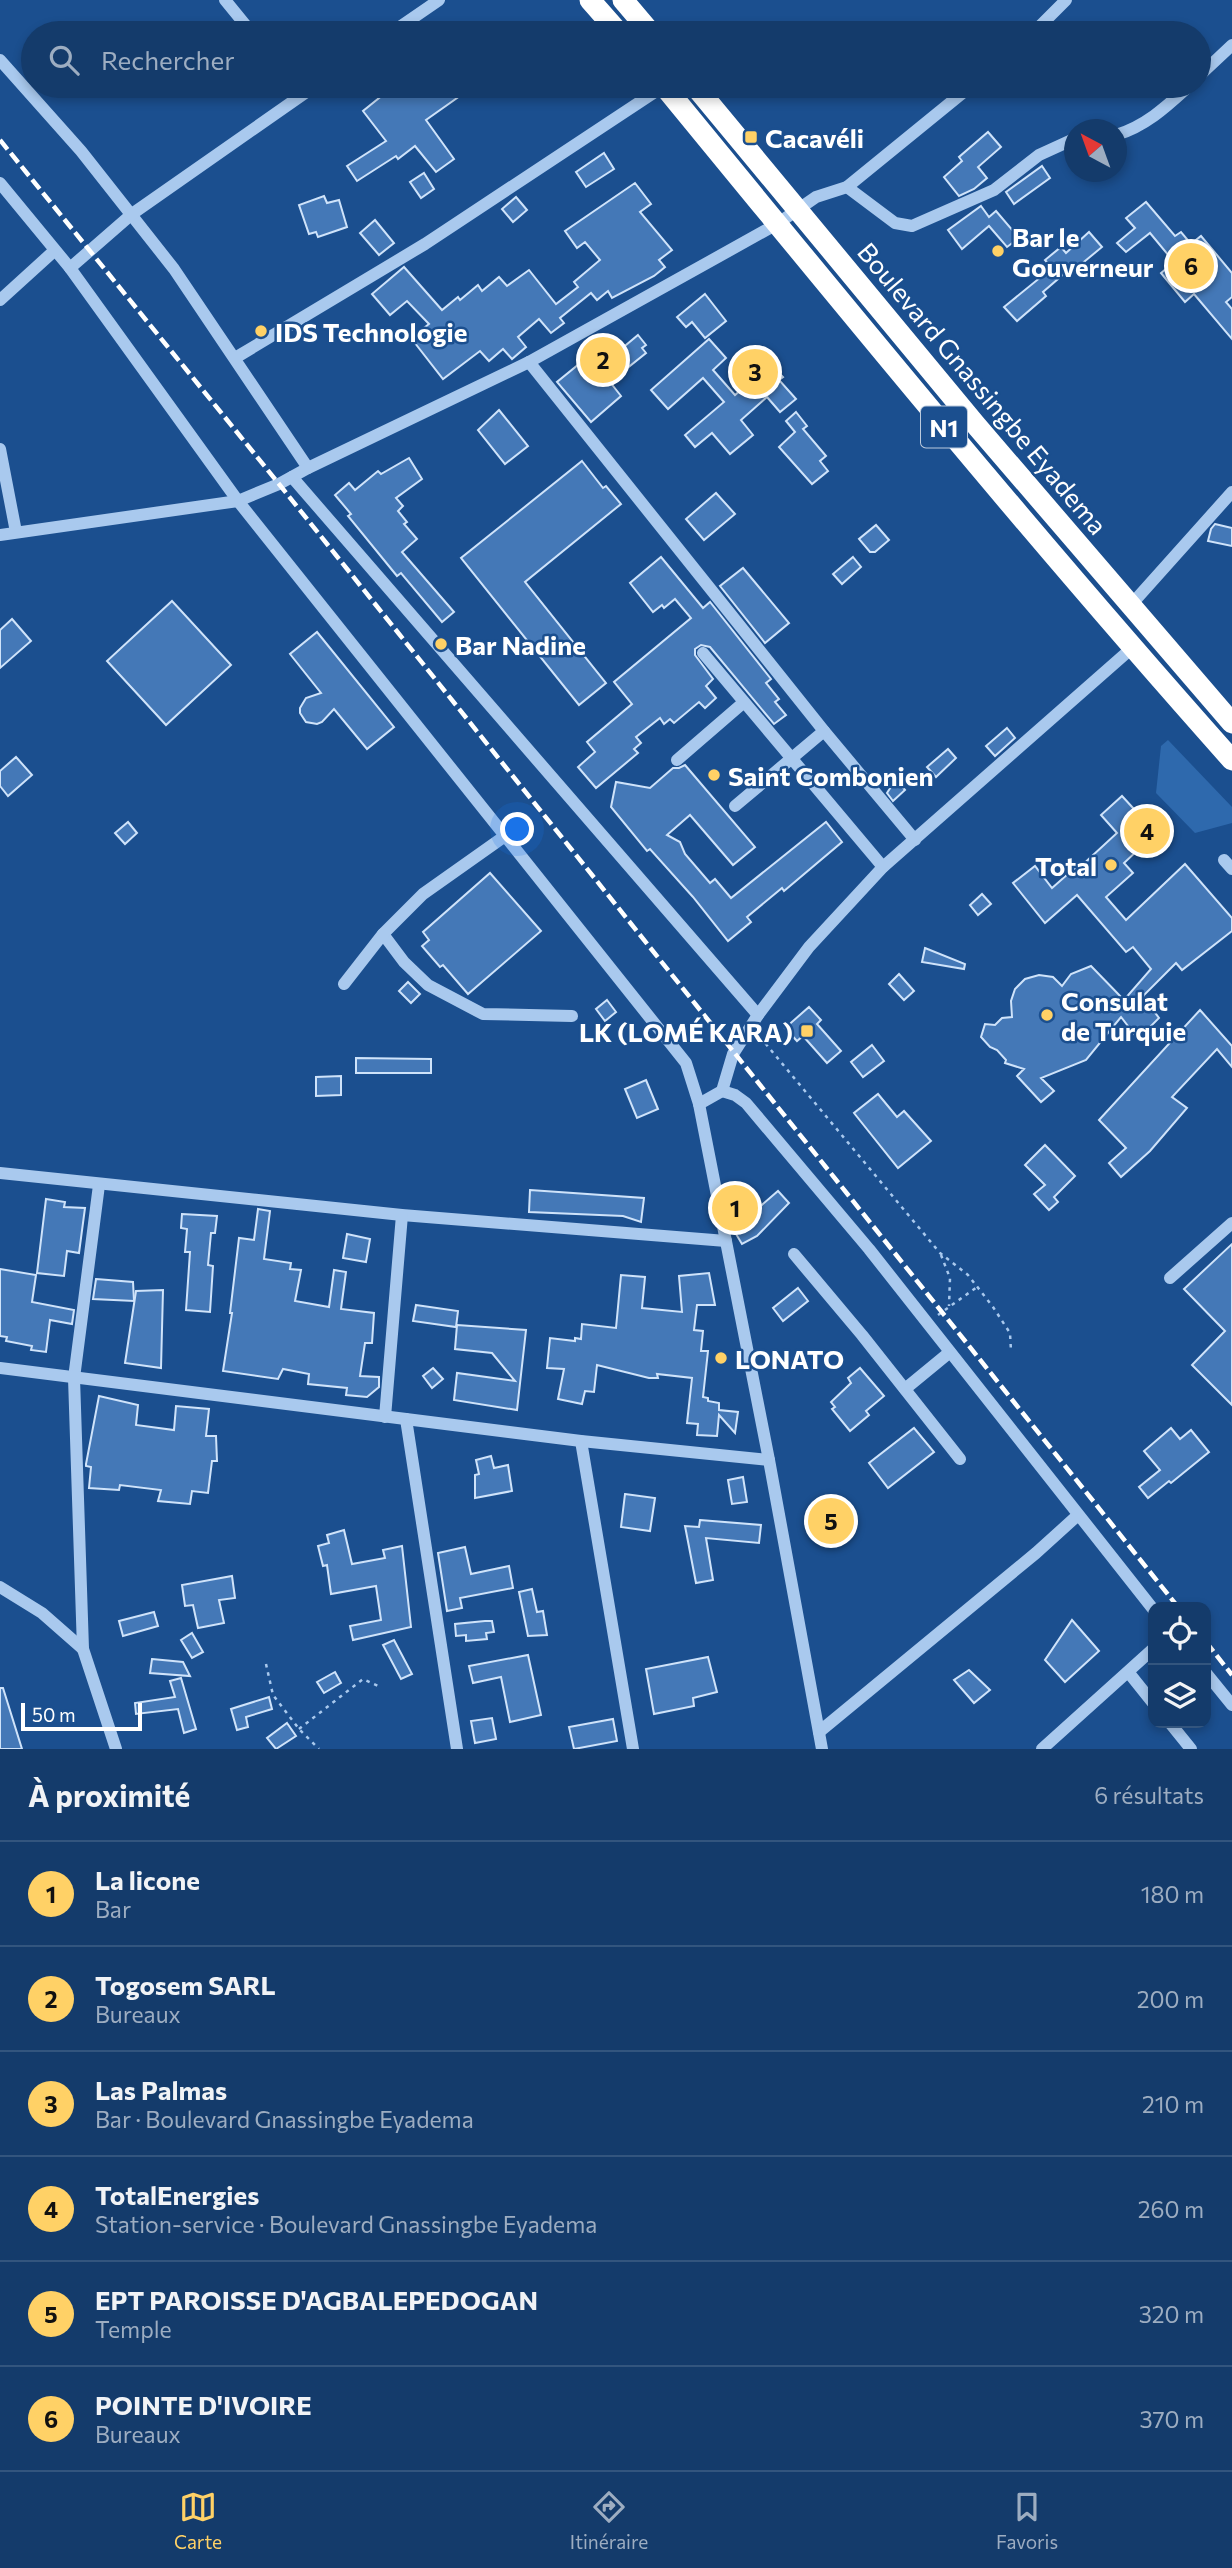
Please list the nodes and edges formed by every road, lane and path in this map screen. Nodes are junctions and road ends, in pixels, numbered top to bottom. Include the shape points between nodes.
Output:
1 (225, 0) edge
2 (439, 0) edge
3 (590, 0) edge
4 (624, 0) edge
5 (1066, 0) edge
6 (242, 21) edge
7 (408, 21) edge
8 (608, 21) edge
9 (641, 21) edge
10 (1045, 21) edge
11 (1232, 45) edge
12 (0, 60) edge
13 (1211, 65) edge
14 (21, 84) edge
15 (34, 98) edge
16 (288, 98) edge
17 (646, 98) edge
18 (674, 98) edge
19 (705, 98) edge
20 (956, 98) edge
21 (1176, 98) edge
22 (1127, 131) edge
23 (1064, 144) edge
24 (0, 183) edge
25 (847, 187) junction
26 (798, 210) junction
27 (132, 215) junction
28 (777, 224) junction
29 (54, 251) junction
30 (70, 268) junction
31 (0, 300) edge
32 (235, 358) junction
33 (529, 362) junction
34 (0, 449) edge
35 (308, 468) junction
36 (292, 477) junction
37 (1232, 492) edge
38 (238, 501) junction
39 (16, 532) junction
40 (0, 535) edge
41 (1130, 606) junction
42 (1132, 648) junction
43 (703, 653) dead end
44 (743, 703) junction
45 (1228, 711) edge
46 (824, 731) junction
47 (792, 759) junction
48 (677, 760) dead end
49 (1232, 760) edge
50 (735, 806) dead end
51 (505, 836) junction
52 (915, 840) junction
53 (883, 867) junction
54 (383, 934) junction
55 (344, 984) dead end
56 (572, 1016) dead end
57 (754, 1021) junction
58 (722, 1091) junction
59 (699, 1104) junction
60 (0, 1173) edge
61 (99, 1185) junction
62 (402, 1215) junction
63 (1232, 1223) edge
64 (726, 1241) junction
65 (940, 1253) junction
66 (794, 1254) dead end
67 (1170, 1278) dead end
68 (977, 1287) junction
69 (949, 1306) junction
70 (928, 1325) junction
71 (950, 1352) junction
72 (1011, 1352) dead end
73 (0, 1368) edge
74 (74, 1378) junction
75 (905, 1389) junction
76 (385, 1417) junction
77 (406, 1419) junction
78 (581, 1441) junction
79 (960, 1459) dead end
80 (769, 1460) junction
81 (1078, 1515) junction
82 (0, 1587) edge
83 (1148, 1603) edge
84 (83, 1649) junction
85 (1148, 1654) edge
86 (266, 1664) dead end
87 (1129, 1673) junction
88 (1211, 1679) edge
89 (378, 1686) dead end
90 (1148, 1697) edge
91 (1232, 1705) edge
92 (1174, 1728) edge
93 (299, 1729) junction
94 (819, 1732) junction
95 (116, 1749) edge
96 (319, 1749) edge
97 (457, 1749) edge
98 (633, 1749) edge
99 (822, 1749) edge
100 (1042, 1749) edge
101 (1191, 1749) edge

1 - 6 street
2 - 7 street
3 - 8 highway
4 - 9 highway
5 - 10 street
11 - 13 street
12 - 14 street
15 - 27 street
16 - 27 street
17 - 32 street via 425,244
18 - 28 highway, Boulevard Gnassingbe Eyadema / N1
19 - 26 highway, Boulevard Gnassingbe Eyadema / N1
20 - 25 street
21 - 22 street
23 - 25 street via 1040,155 993,190 912,226 895,223
24 - 29 street
25 - 26 street via 816,197
26 - 28 street
26 - 41 highway, Boulevard Gnassingbe Eyadema / N1
27 - 30 street
27 - 32 street
28 - 33 street
28 - 42 highway, Boulevard Gnassingbe Eyadema / N1
29 - 30 street
29 - 31 street
30 - 38 street
32 - 35 street
33 - 35 street
33 - 46 street
34 - 39 street
35 - 36 street
36 - 38 street
36 - 57 street via 467,677
37 - 41 street
38 - 39 street
38 - 51 street
39 - 40 street
41 - 45 highway, Boulevard Gnassingbe Eyadema / N1
42 - 49 highway, Boulevard Gnassingbe Eyadema / N1
42 - 52 street
43 - 44 street
44 - 47 street
44 - 48 street
46 - 47 street
46 - 52 street
47 - 50 street
47 - 53 street
51 - 54 street via 423,894
51 - 59 street via 686,1063
52 - 53 street
53 - 57 street via 809,947
54 - 55 street
54 - 56 street via 428,985 483,1014
57 - 58 street via 733,1054
57 - 65 path
58 - 59 street
58 - 70 street via 746,1103
59 - 64 street
60 - 61 street
61 - 62 street
61 - 74 street
62 - 64 street
62 - 76 street
63 - 67 street
64 - 80 street
65 - 68 path
65 - 69 path via 950,1278
66 - 75 street
68 - 69 path
68 - 72 path via 1010,1333
69 - 70 path
70 - 71 street
71 - 75 street
71 - 81 street
73 - 74 street
74 - 76 street
74 - 84 street
75 - 79 street
76 - 77 street
77 - 78 street
77 - 97 street
78 - 80 street
78 - 98 street
80 - 94 street
81 - 83 street
81 - 94 street
82 - 84 street via 42,1613
84 - 95 street
85 - 87 street
86 - 93 path via 273,1695
87 - 90 street
87 - 100 street
88 - 91 street
89 - 93 path via 363,1679
92 - 101 street
93 - 96 path
94 - 99 street

